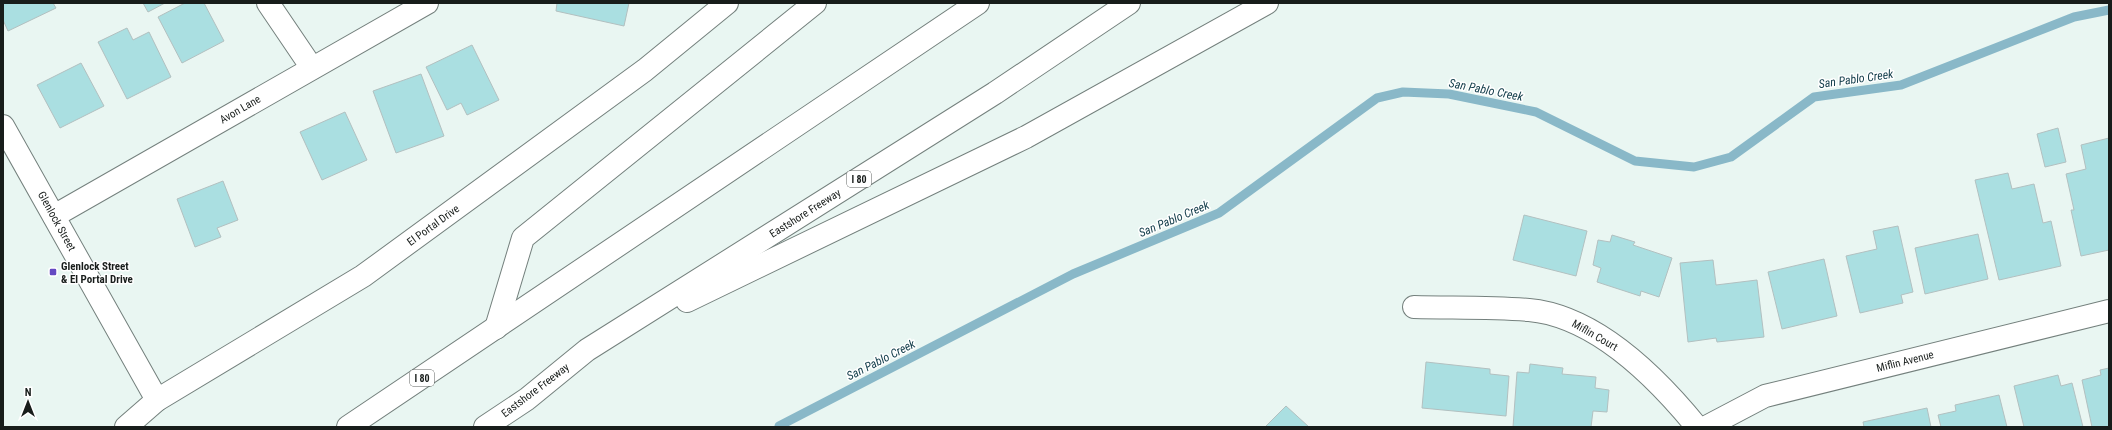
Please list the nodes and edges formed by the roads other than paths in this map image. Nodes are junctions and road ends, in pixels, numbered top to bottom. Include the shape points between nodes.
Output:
1 (268, 3) edge
2 (427, 3) edge
3 (727, 3) edge
4 (815, 3) edge
5 (978, 3) edge
6 (1129, 3) edge
7 (1267, 3) edge
8 (312, 68) junction
9 (3, 126) edge
10 (54, 216) junction
11 (1414, 307) dead end
12 (2109, 311) edge
13 (496, 328) junction
14 (587, 350) junction
15 (157, 400) junction
16 (126, 427) edge
17 (348, 427) edge
18 (486, 427) edge
19 (1696, 427) edge
20 (1706, 427) edge

1 - 8 main road
2 - 8 main road, Avon Lane
3 - 15 main road, El Portal Drive via 645,70 363,276
4 - 13 main road via 523,238
5 - 13 main road, I 80
6 - 14 main road, Eastshore Freeway / I 80 via 995,93
7 - 14 main road via 1026,137
8 - 10 main road, Avon Lane
9 - 10 main road, Glenlock Street
10 - 15 main road, Glenlock Street
11 - 19 main road, Miflin Court via 1531,310 1571,321 1626,353 1673,398
12 - 20 main road, Miflin Avenue via 1765,396
13 - 17 main road, I 80
14 - 18 main road, Eastshore Freeway / I 80 via 527,399
15 - 16 main road, El Portal Drive

